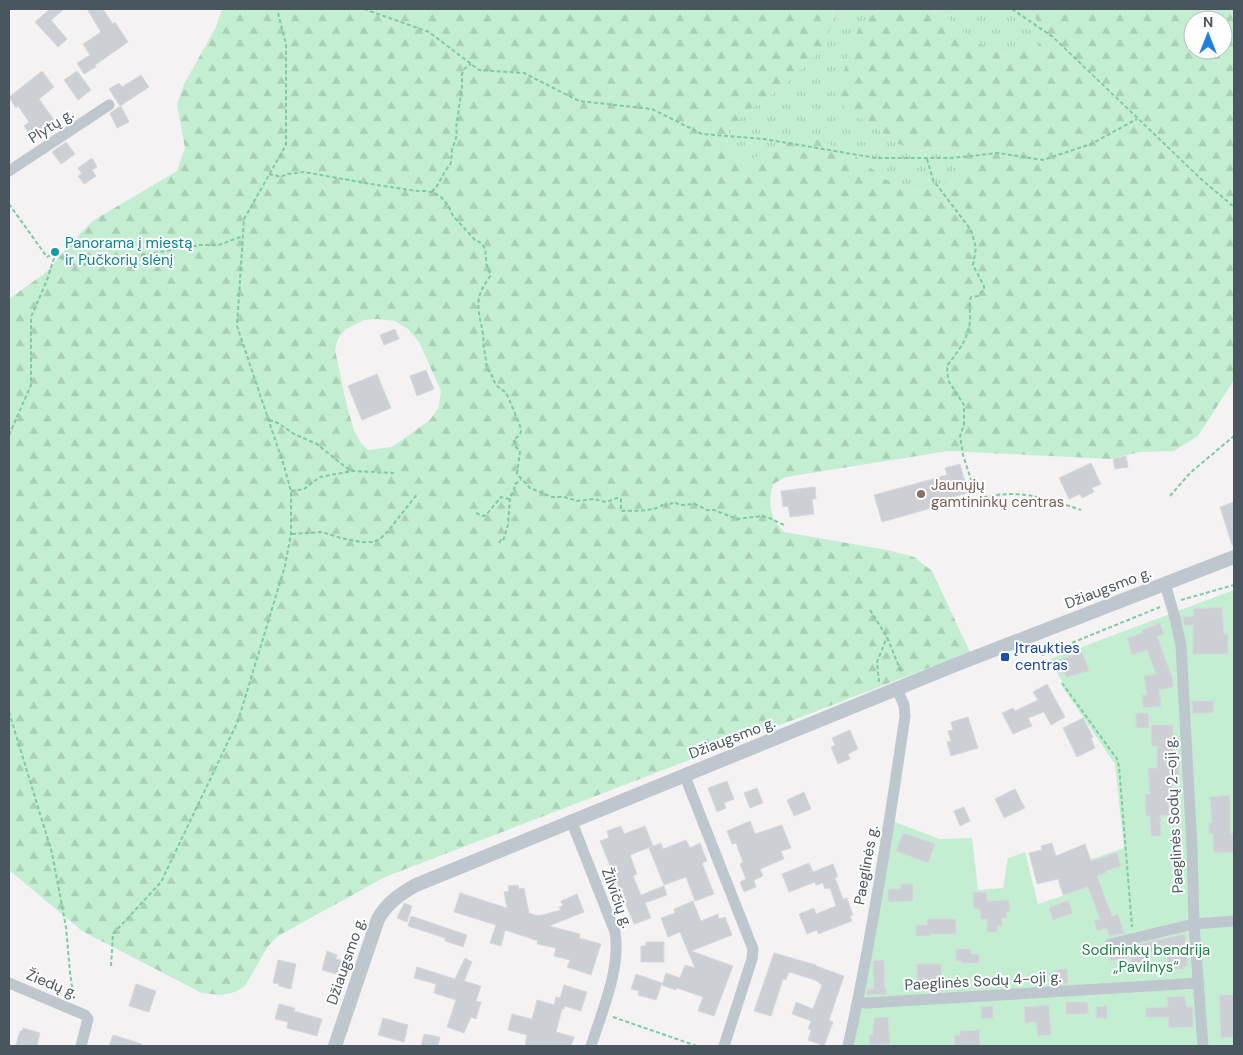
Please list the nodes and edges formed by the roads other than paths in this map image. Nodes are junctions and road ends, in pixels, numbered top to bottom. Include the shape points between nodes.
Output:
1 (109, 105) dead end
2 (9, 171) edge
3 (1234, 557) edge
4 (1165, 584) junction
5 (903, 686) junction
6 (684, 774) junction
7 (571, 820) junction
8 (1234, 921) edge
9 (1194, 924) junction
10 (1110, 944) dead end
11 (9, 983) edge
12 (1200, 983) junction
13 (858, 1002) junction
14 (82, 1044) edge
15 (334, 1046) edge
16 (590, 1046) edge
17 (724, 1046) edge
18 (848, 1046) edge
19 (1203, 1046) edge

1 - 2 street, Plytų g.
3 - 4 street, Džiaugsmo g.
4 - 5 street, Džiaugsmo g.
4 - 9 street, Paeglinės Sodų 2-oji g. via 1181,646
5 - 6 street, Džiaugsmo g.
5 - 13 street, Paeglinės g. via 905,716
6 - 7 street, Džiaugsmo g.
6 - 17 street via 753,949
7 - 15 street, Džiaugsmo g. via 416,884 391,901 372,931
7 - 16 street, Žilvičių g. via 616,937 613,973
8 - 9 street
9 - 10 street
9 - 12 street, Paeglinės Sodų 2-oji g.
11 - 14 street, Žiedų g. via 85,1015 88,1019
12 - 13 street, Paeglinės Sodų 4-oji g.
12 - 19 street, Paeglinės Sodų 2-oji g.
13 - 18 street, Paeglinės g.

